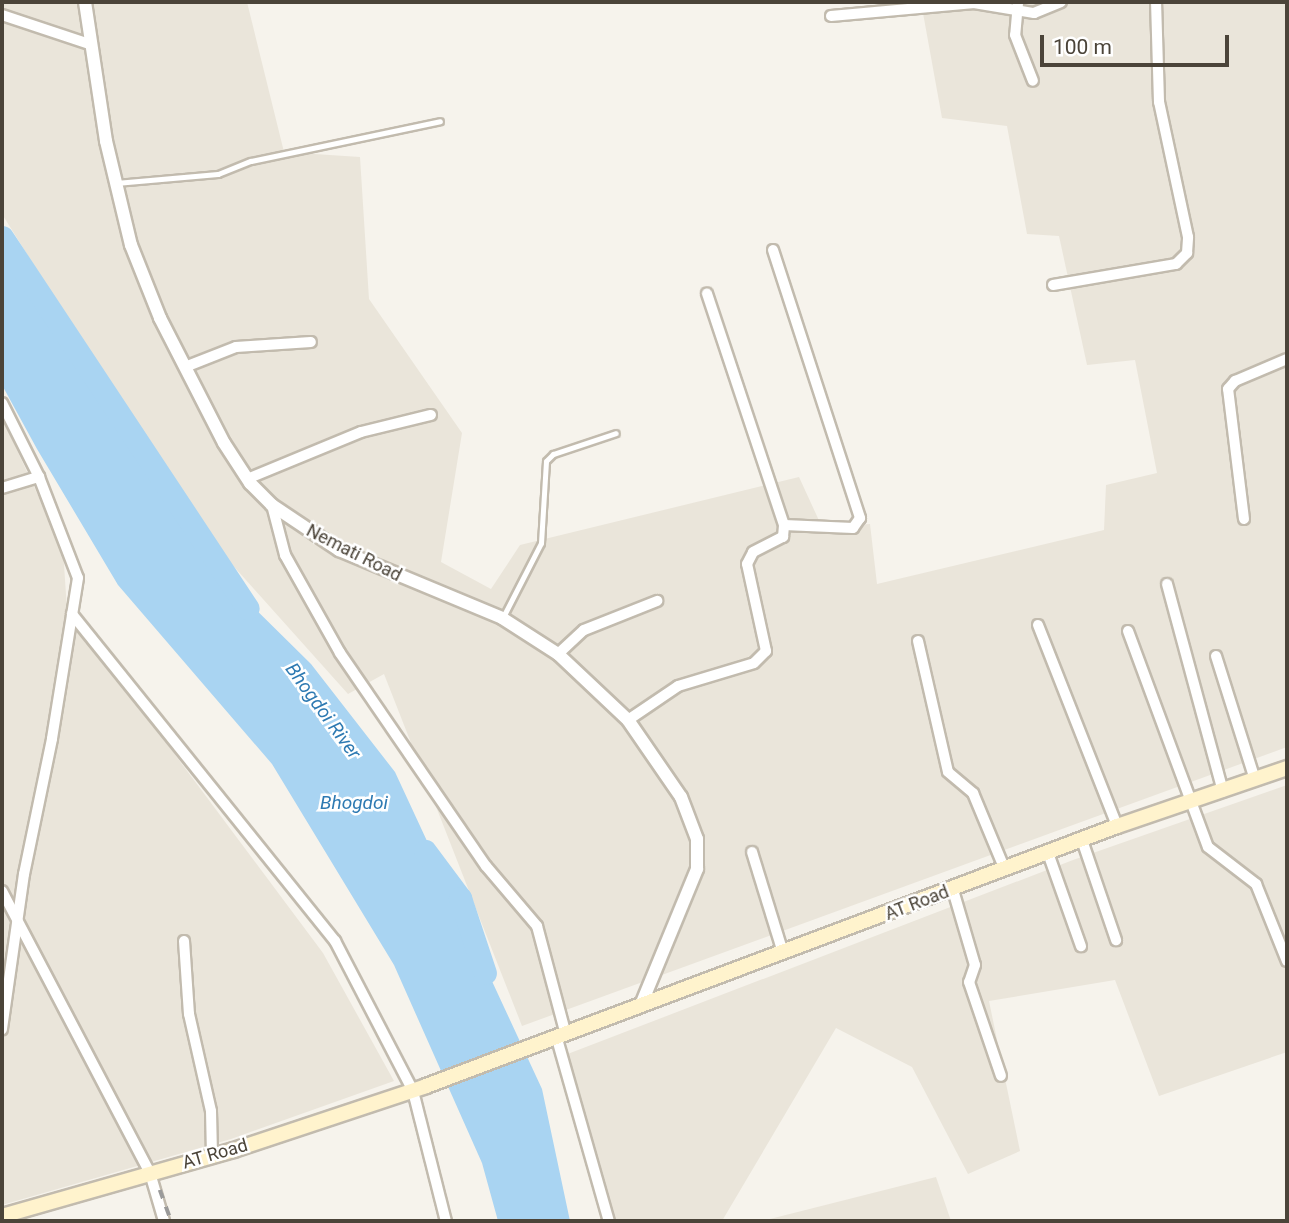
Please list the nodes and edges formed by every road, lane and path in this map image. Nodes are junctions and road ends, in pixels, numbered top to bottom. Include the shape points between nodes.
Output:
1 (85, 2) edge
2 (1061, 2) edge
3 (1156, 2) edge
4 (1018, 5) edge
5 (895, 6) edge
6 (2, 15) edge
7 (831, 16) dead end
8 (89, 44) junction
9 (1033, 81) dead end
10 (440, 121) dead end
11 (116, 183) junction
12 (773, 250) dead end
13 (1053, 285) dead end
14 (707, 293) dead end
15 (311, 342) dead end
16 (1287, 359) edge
17 (185, 367) junction
18 (2, 403) edge
19 (431, 415) dead end
20 (616, 433) dead end
21 (39, 477) junction
22 (247, 479) junction
23 (2, 488) edge
24 (272, 505) junction
25 (1244, 519) dead end
26 (783, 525) junction
27 (1167, 584) dead end
28 (657, 601) dead end
29 (72, 614) junction
30 (502, 618) junction
31 (1038, 625) dead end
32 (1128, 631) dead end
33 (918, 641) dead end
34 (558, 654) junction
35 (1216, 656) dead end
36 (628, 720) junction
37 (1287, 768) edge
38 (1255, 780) junction
39 (1223, 792) junction
40 (1189, 802) junction
41 (1117, 826) junction
42 (1082, 840) junction
43 (752, 852) dead end
44 (1048, 853) junction
45 (1005, 870) junction
46 (953, 890) junction
47 (2, 891) edge
48 (19, 925) junction
49 (1116, 940) dead end
50 (184, 942) dead end
51 (1081, 946) dead end
52 (783, 953) junction
53 (1287, 961) edge
54 (641, 1005) junction
55 (2, 1029) edge
56 (557, 1039) junction
57 (1002, 1076) dead end
58 (419, 1089) junction
59 (212, 1156) junction
60 (150, 1173) junction
61 (2, 1216) edge
62 (164, 1221) edge
63 (446, 1221) edge
64 (609, 1221) edge

1 - 8 street, Nemati Road
2 - 4 street via 1034,13
3 - 13 street via 1159,102 1188,237 1187,253 1176,264
4 - 5 street
4 - 9 street via 1015,35
5 - 7 street
6 - 8 street
8 - 11 street, Nemati Road
10 - 11 lane via 251,161 218,174
11 - 17 street, Nemati Road via 138,265
12 - 26 street via 860,518 853,528
14 - 26 street
15 - 17 street via 236,347
16 - 25 street via 1236,381 1228,389
17 - 22 street, Nemati Road
18 - 21 street
19 - 22 street via 361,432
20 - 30 lane via 553,454 546,461 541,543
21 - 23 street
21 - 29 street via 77,571
22 - 24 street, Nemati Road
24 - 30 street, Nemati Road via 338,550
24 - 56 street via 282,548 340,653 486,866 537,926
26 - 36 street via 783,537 752,552 747,564 764,657 678,686
27 - 39 street
28 - 34 street via 584,630
29 - 48 street via 24,874
29 - 58 street via 324,924
30 - 34 street, Nemati Road
31 - 41 street
32 - 40 street
33 - 45 street via 948,772 973,793
34 - 36 street, Nemati Road
35 - 38 street
36 - 54 street, Nemati Road via 681,797 693,822 698,857 693,885
37 - 38 main road, AT Road
38 - 39 main road, AT Road
39 - 40 main road, AT Road
40 - 41 main road, AT Road
40 - 53 street via 1213,854 1244,873 1260,890
41 - 42 main road, AT Road
42 - 44 main road, AT Road
42 - 49 street
43 - 52 street
44 - 45 main road, AT Road
44 - 51 street
45 - 46 main road, AT Road
46 - 52 main road, AT Road
46 - 57 street via 975,965 969,982
47 - 48 street
48 - 55 street
48 - 60 street
50 - 59 street via 190,1014 211,1111
52 - 54 main road, AT Road
54 - 56 main road, AT Road
56 - 58 main road, AT Road
56 - 64 street
58 - 59 main road, AT Road
58 - 63 street
59 - 60 main road, AT Road
60 - 61 main road, AT Road
60 - 62 street

